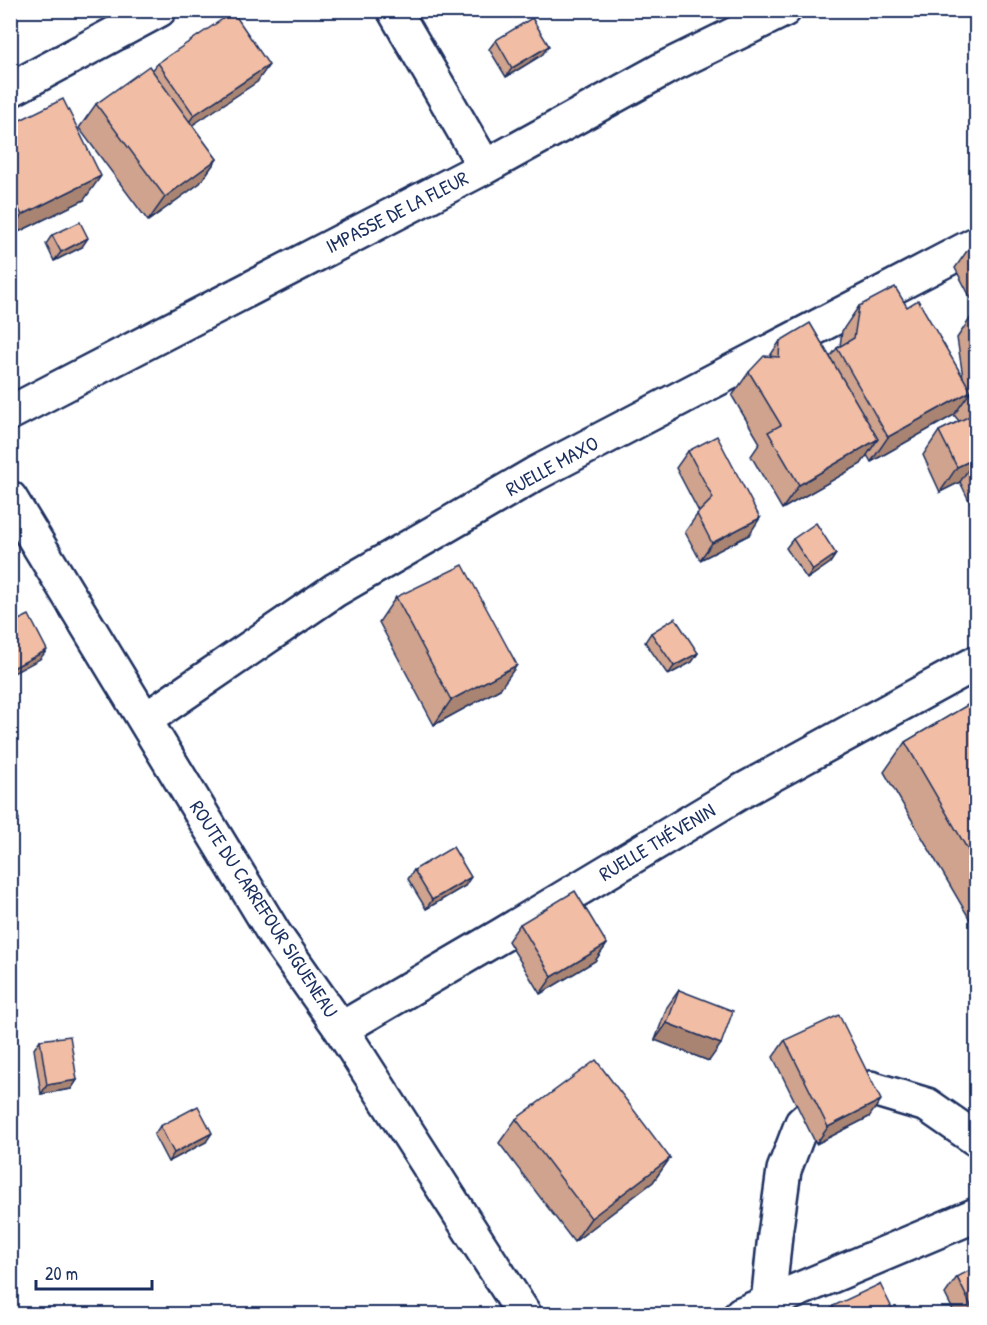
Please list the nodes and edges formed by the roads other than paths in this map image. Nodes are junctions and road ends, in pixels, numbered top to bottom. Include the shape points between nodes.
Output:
1 (159, 10) edge
2 (394, 10) edge
3 (784, 10) edge
4 (10, 90) edge
5 (485, 167) junction
6 (976, 244) edge
7 (10, 413) edge
8 (10, 498) edge
9 (976, 663) edge
10 (145, 720) junction
11 (341, 1029) junction
12 (976, 1139) edge
13 (976, 1215) edge
14 (762, 1311) edge
15 (524, 1314) edge

1 - 4 street
2 - 5 street
3 - 5 street, IMPASSE DE LA FLEUR via 667,67
5 - 7 street, IMPASSE DE LA FLEUR
6 - 10 street, RUELLE MAXO via 535,474 335,590
8 - 10 street, ROUTE DU CARREFOUR SIGUENEAU
9 - 11 street, RUELLE THÉVENIN via 742,791
10 - 11 street, ROUTE DU CARREFOUR SIGUENEAU via 275,935
11 - 15 street, ROUTE DU CARREFOUR SIGUENEAU
12 - 14 street via 927,1105 870,1088 829,1099 801,1123 784,1170
13 - 14 street

